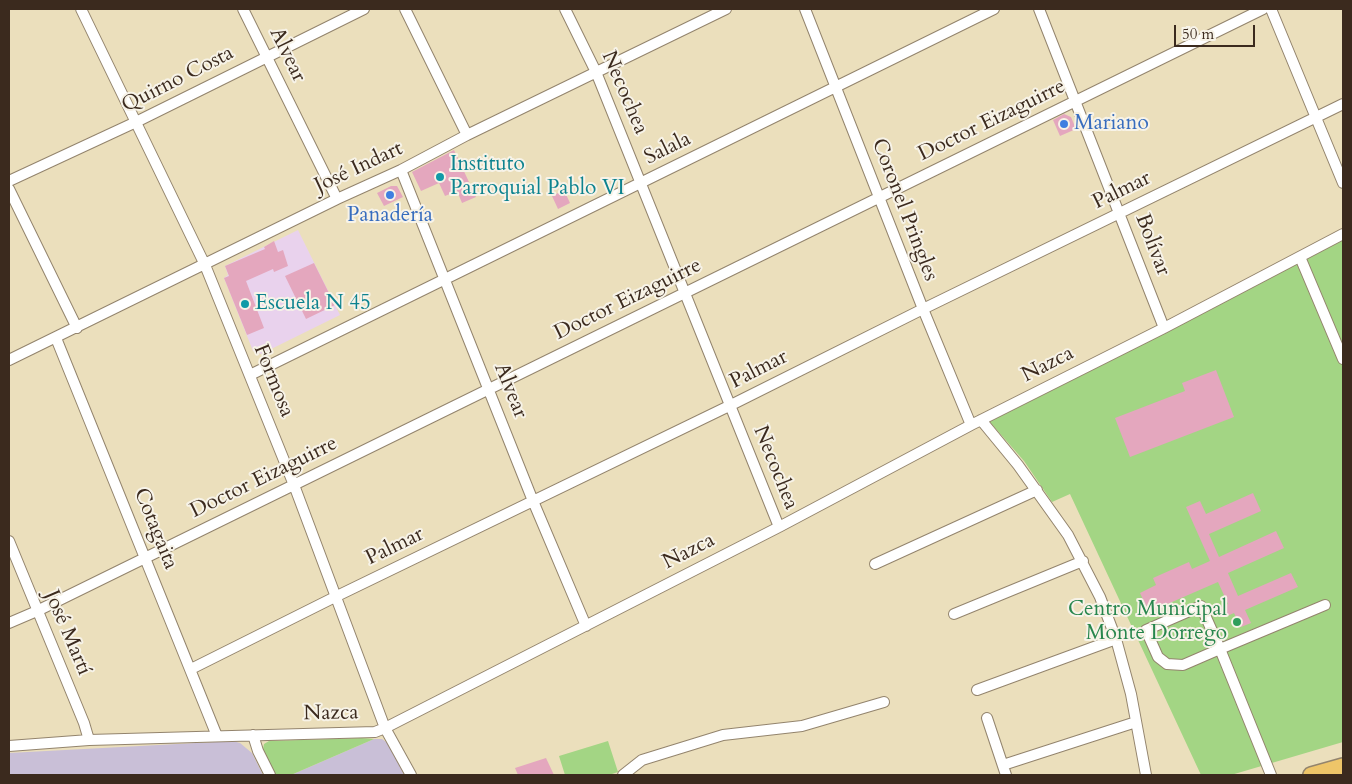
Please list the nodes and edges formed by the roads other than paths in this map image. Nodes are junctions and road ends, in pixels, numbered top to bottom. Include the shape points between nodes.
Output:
1 (81, 9) edge
2 (243, 9) edge
3 (364, 9) edge
4 (405, 9) edge
5 (565, 9) edge
6 (726, 9) edge
7 (805, 9) edge
8 (994, 9) edge
9 (1039, 9) edge
10 (1263, 9) edge
11 (1271, 9) edge
12 (266, 56) junction
13 (596, 72) junction
14 (836, 86) junction
15 (1075, 101) junction
16 (1343, 104) edge
17 (1316, 118) junction
18 (136, 122) junction
19 (467, 134) junction
20 (401, 170) junction
21 (9, 181) edge
22 (642, 183) junction
23 (1343, 183) edge
24 (9, 189) edge
25 (879, 197) junction
26 (336, 199) junction
27 (1119, 214) junction
28 (1343, 234) edge
29 (1300, 257) junction
30 (205, 265) junction
31 (445, 278) junction
32 (683, 293) junction
33 (923, 309) junction
34 (77, 328) junction
35 (1164, 328) junction
36 (56, 338) junction
37 (1343, 359) edge
38 (9, 360) edge
39 (250, 375) junction
40 (488, 389) junction
41 (729, 406) junction
42 (981, 420) junction
43 (971, 425) junction
44 (294, 485) junction
45 (1037, 490) junction
46 (533, 501) junction
47 (779, 527) junction
48 (9, 541) edge
49 (146, 557) junction
50 (1082, 561) junction
51 (875, 564) dead end
52 (337, 596) junction
53 (1325, 605) dead end
54 (37, 611) junction
55 (954, 614) dead end
56 (9, 623) edge
57 (586, 626) junction
58 (1116, 639) junction
59 (1220, 649) junction
60 (191, 669) junction
61 (977, 690) dead end
62 (884, 702) dead end
63 (987, 718) dead end
64 (1136, 722) junction
65 (385, 728) junction
66 (253, 735) junction
67 (217, 736) junction
68 (88, 740) junction
69 (9, 746) edge
70 (1003, 764) junction
71 (1343, 766) edge
72 (270, 775) edge
73 (411, 775) edge
74 (623, 775) edge
75 (1006, 775) edge
76 (1146, 775) edge
77 (1271, 775) edge
78 (1311, 775) edge

1 - 18 street, Formosa
2 - 12 street, Alvear
3 - 12 street, Quirno Costa
4 - 19 street
5 - 13 street, Necochea
6 - 13 street, José Indart
7 - 14 street, Coronel Pringles
8 - 14 street, Salala
9 - 15 street, Bolívar
10 - 15 street, Doctor Eizaguirre
11 - 17 street
12 - 18 street, Quirno Costa
12 - 26 street, Alvear
13 - 19 street, José Indart
13 - 22 street, Necochea
14 - 22 street, Salala
14 - 25 street, Coronel Pringles
15 - 25 street, Doctor Eizaguirre
15 - 27 street, Bolívar
16 - 17 street, Palmar
17 - 23 street
17 - 27 street, Palmar
18 - 21 street, Quirno Costa
18 - 30 street, Formosa
19 - 20 street, José Indart
20 - 26 street, José Indart
20 - 31 street, Alvear
22 - 31 street, Salala
22 - 32 street, Necochea
24 - 34 street
25 - 32 street, Doctor Eizaguirre
25 - 33 street, Coronel Pringles
26 - 30 street, José Indart
27 - 33 street, Palmar
27 - 35 street, Bolívar
28 - 29 street, Nazca
29 - 35 street, Nazca
29 - 37 street
30 - 34 street, José Indart
30 - 39 street, Formosa
31 - 39 street, Salala
31 - 40 street, Alvear
32 - 40 street, Doctor Eizaguirre
32 - 41 street, Necochea
33 - 41 street, Palmar
33 - 43 street, Coronel Pringles
34 - 36 street, José Indart
35 - 42 street, Nazca
36 - 38 street, José Indart
36 - 49 street, Cotagaita
39 - 44 street, Formosa
40 - 44 street, Doctor Eizaguirre
40 - 46 street, Alvear
41 - 46 street, Palmar
41 - 47 street, Necochea
42 - 43 street, Nazca
42 - 45 street
43 - 47 street, Nazca
44 - 49 street, Doctor Eizaguirre
44 - 52 street, Formosa
45 - 50 street
45 - 51 street
46 - 52 street, Palmar
46 - 57 street, Alvear
47 - 57 street, Nazca
48 - 54 street, José Martí
49 - 54 street, Doctor Eizaguirre
49 - 60 street, Cotagaita
50 - 55 street
50 - 58 street
52 - 60 street, Palmar
52 - 65 street, Formosa
53 - 59 street
54 - 56 street, Doctor Eizaguirre
54 - 68 street, José Martí via 84,722
57 - 65 street, Nazca
58 - 61 street
58 - 64 street
59 - 59 street via 1201,606 1146,630 1158,657 1168,664 1183,665
59 - 77 street
60 - 67 street, Cotagaita
62 - 74 street via 802,726 723,735 642,760
63 - 70 street
64 - 70 street
64 - 76 street
65 - 66 street, Nazca via 375,732
65 - 73 street, Formosa
66 - 67 street, Nazca
66 - 72 street
67 - 68 street, Nazca
68 - 69 street, Nazca
70 - 75 street
71 - 78 highway

